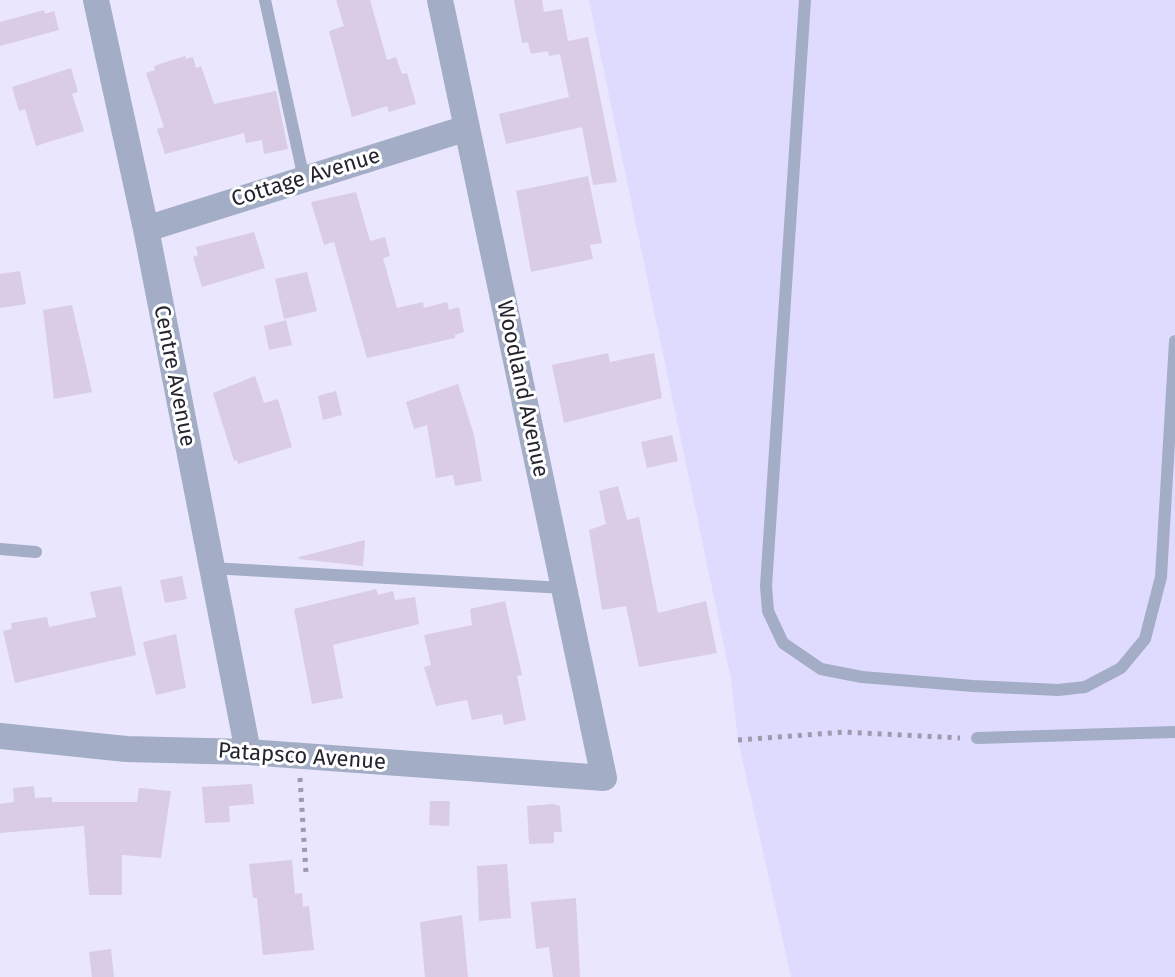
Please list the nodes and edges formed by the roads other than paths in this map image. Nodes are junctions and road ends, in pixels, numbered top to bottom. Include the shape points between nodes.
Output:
1 (96, 0) edge
2 (265, 0) edge
3 (440, 0) edge
4 (805, 0) edge
5 (467, 128) junction
6 (304, 179) junction
7 (146, 229) junction
8 (1175, 341) edge
9 (0, 549) edge
10 (36, 552) dead end
11 (211, 568) junction
12 (564, 588) junction
13 (1175, 732) edge
14 (0, 736) edge
15 (977, 738) road end
16 (248, 752) junction
17 (604, 778) joint

1 - 7 street, Centre Avenue
2 - 6 lane
3 - 5 street, Woodland Avenue
4 - 8 lane via 766,586 768,611 783,643 821,669 973,686 1085,687 1121,668 1145,639 1161,577
5 - 6 street, Cottage Avenue
5 - 12 street, Woodland Avenue
6 - 7 street, Cottage Avenue
7 - 11 street, Centre Avenue
9 - 10 lane
11 - 12 lane
11 - 16 street, Centre Avenue
12 - 17 street, Woodland Avenue
13 - 15 lane
14 - 16 street, Patapsco Avenue via 126,749
16 - 17 street, Patapsco Avenue

